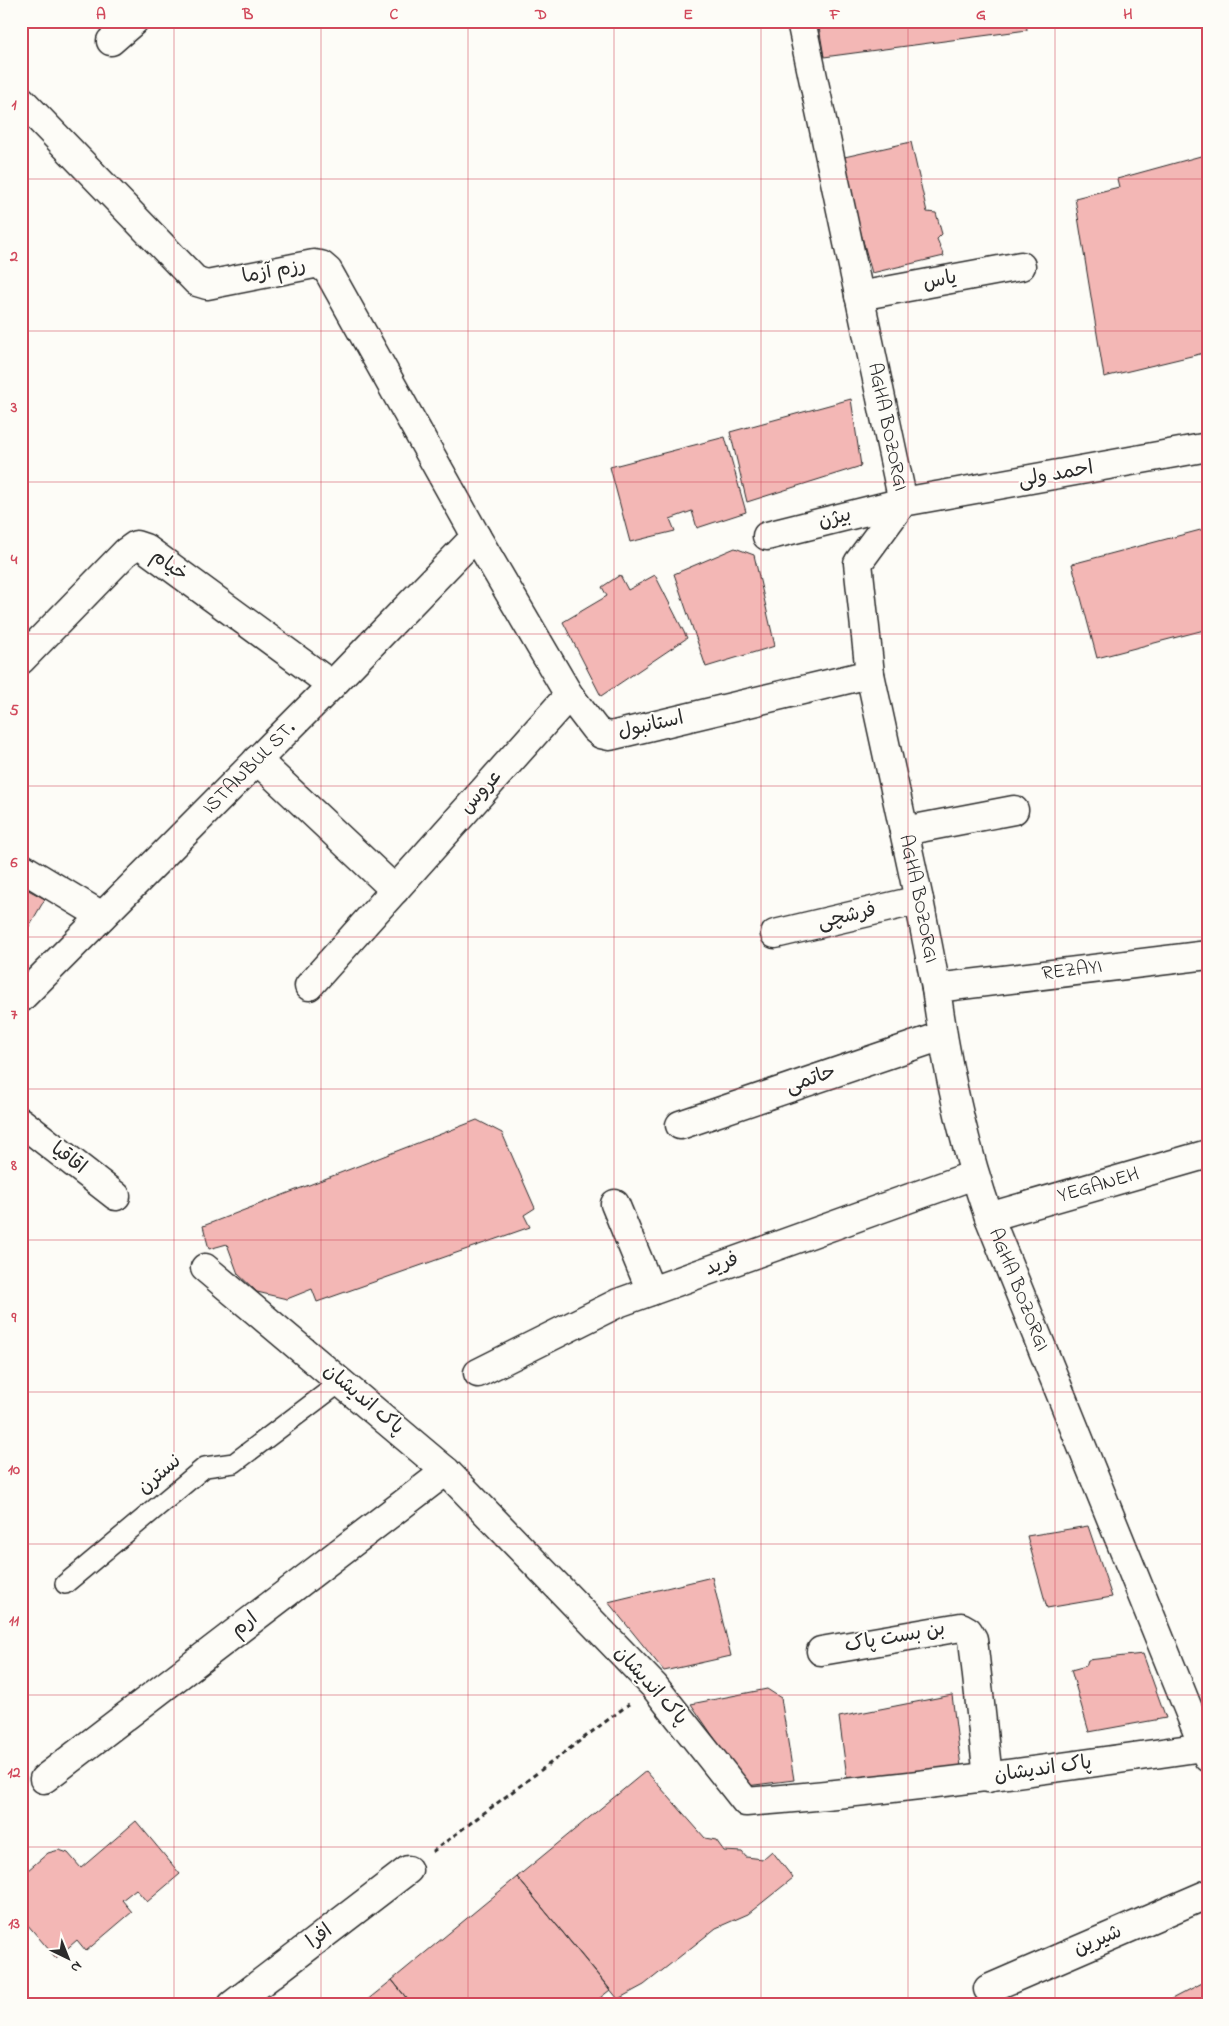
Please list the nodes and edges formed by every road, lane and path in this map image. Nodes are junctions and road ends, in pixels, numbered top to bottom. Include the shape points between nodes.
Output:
1 (134, 21) edge
2 (801, 21) edge
3 (111, 41) dead end
4 (21, 100) edge
5 (1021, 266) dead end
6 (859, 296) junction
7 (1208, 447) edge
8 (904, 502) junction
9 (476, 536) junction
10 (768, 536) dead end
11 (21, 660) edge
12 (870, 674) junction
13 (332, 685) junction
14 (569, 695) junction
15 (257, 760) junction
16 (1014, 810) dead end
17 (904, 831) junction
18 (21, 867) edge
19 (395, 890) junction
20 (919, 900) junction
21 (102, 916) junction
22 (775, 934) dead end
23 (1208, 955) edge
24 (310, 986) dead end
25 (936, 988) junction
26 (21, 998) edge
27 (942, 1036) junction
28 (21, 1122) edge
29 (680, 1124) dead end
30 (1208, 1154) edge
31 (974, 1174) junction
32 (116, 1196) dead end
33 (615, 1204) dead end
34 (989, 1217) junction
35 (205, 1268) dead end
36 (651, 1291) junction
37 (478, 1373) dead end
38 (342, 1381) junction
39 (446, 1471) junction
40 (64, 1584) dead end
41 (821, 1651) dead end
42 (654, 1686) junction
43 (1205, 1752) edge
44 (988, 1778) junction
45 (44, 1779) dead end
46 (408, 1870) joint
47 (1208, 1894) edge
48 (988, 1989) dead end
49 (232, 2005) edge

1 - 3 street
2 - 6 street, AGHA BOZORGI
4 - 9 street, رزم آزما via 197,282 207,285 314,264 328,271
5 - 6 street, یاس
6 - 8 street, AGHA BOZORGI
7 - 8 street, احمد ولی
8 - 10 street, بیژن
8 - 12 street, AGHA BOZORGI via 858,563
9 - 13 street, ISTANBUL ST.
9 - 14 street, استانبول
11 - 13 street, خیام via 136,545 145,548
12 - 14 street, استانبول via 610,736 595,729
12 - 17 street, AGHA BOZORGI
13 - 15 street, ISTANBUL ST.
14 - 19 street, عروس
15 - 19 street
15 - 21 street, ISTANBUL ST.
16 - 17 street
17 - 20 street, AGHA BOZORGI
18 - 21 street
19 - 24 street, عروس
20 - 22 street, فرشچی
20 - 25 street, AGHA BOZORGI
21 - 26 street, ISTANBUL ST.
23 - 25 street, REZAYI
25 - 27 street, AGHA BOZORGI
27 - 29 street, حاتمی
27 - 31 street, AGHA BOZORGI
28 - 32 street, اقاقیا
30 - 34 street, YEGANEH
31 - 34 street, AGHA BOZORGI
31 - 36 street, فرید
33 - 36 street
34 - 43 street, AGHA BOZORGI
35 - 38 street, پاک اندیشان
36 - 37 street, فرید via 618,1303
38 - 39 street, پاک اندیشان
38 - 40 lane, نسترن via 234,1463 205,1467
39 - 42 street, پاک اندیشان
39 - 45 street, ارم
41 - 44 street, بن بست پاک via 961,1627 968,1631 973,1639
42 - 44 street, پاک اندیشان via 746,1802
42 - 46 path
43 - 44 street, پاک اندیشان
46 - 49 street, افرا
47 - 48 street, شیرین

